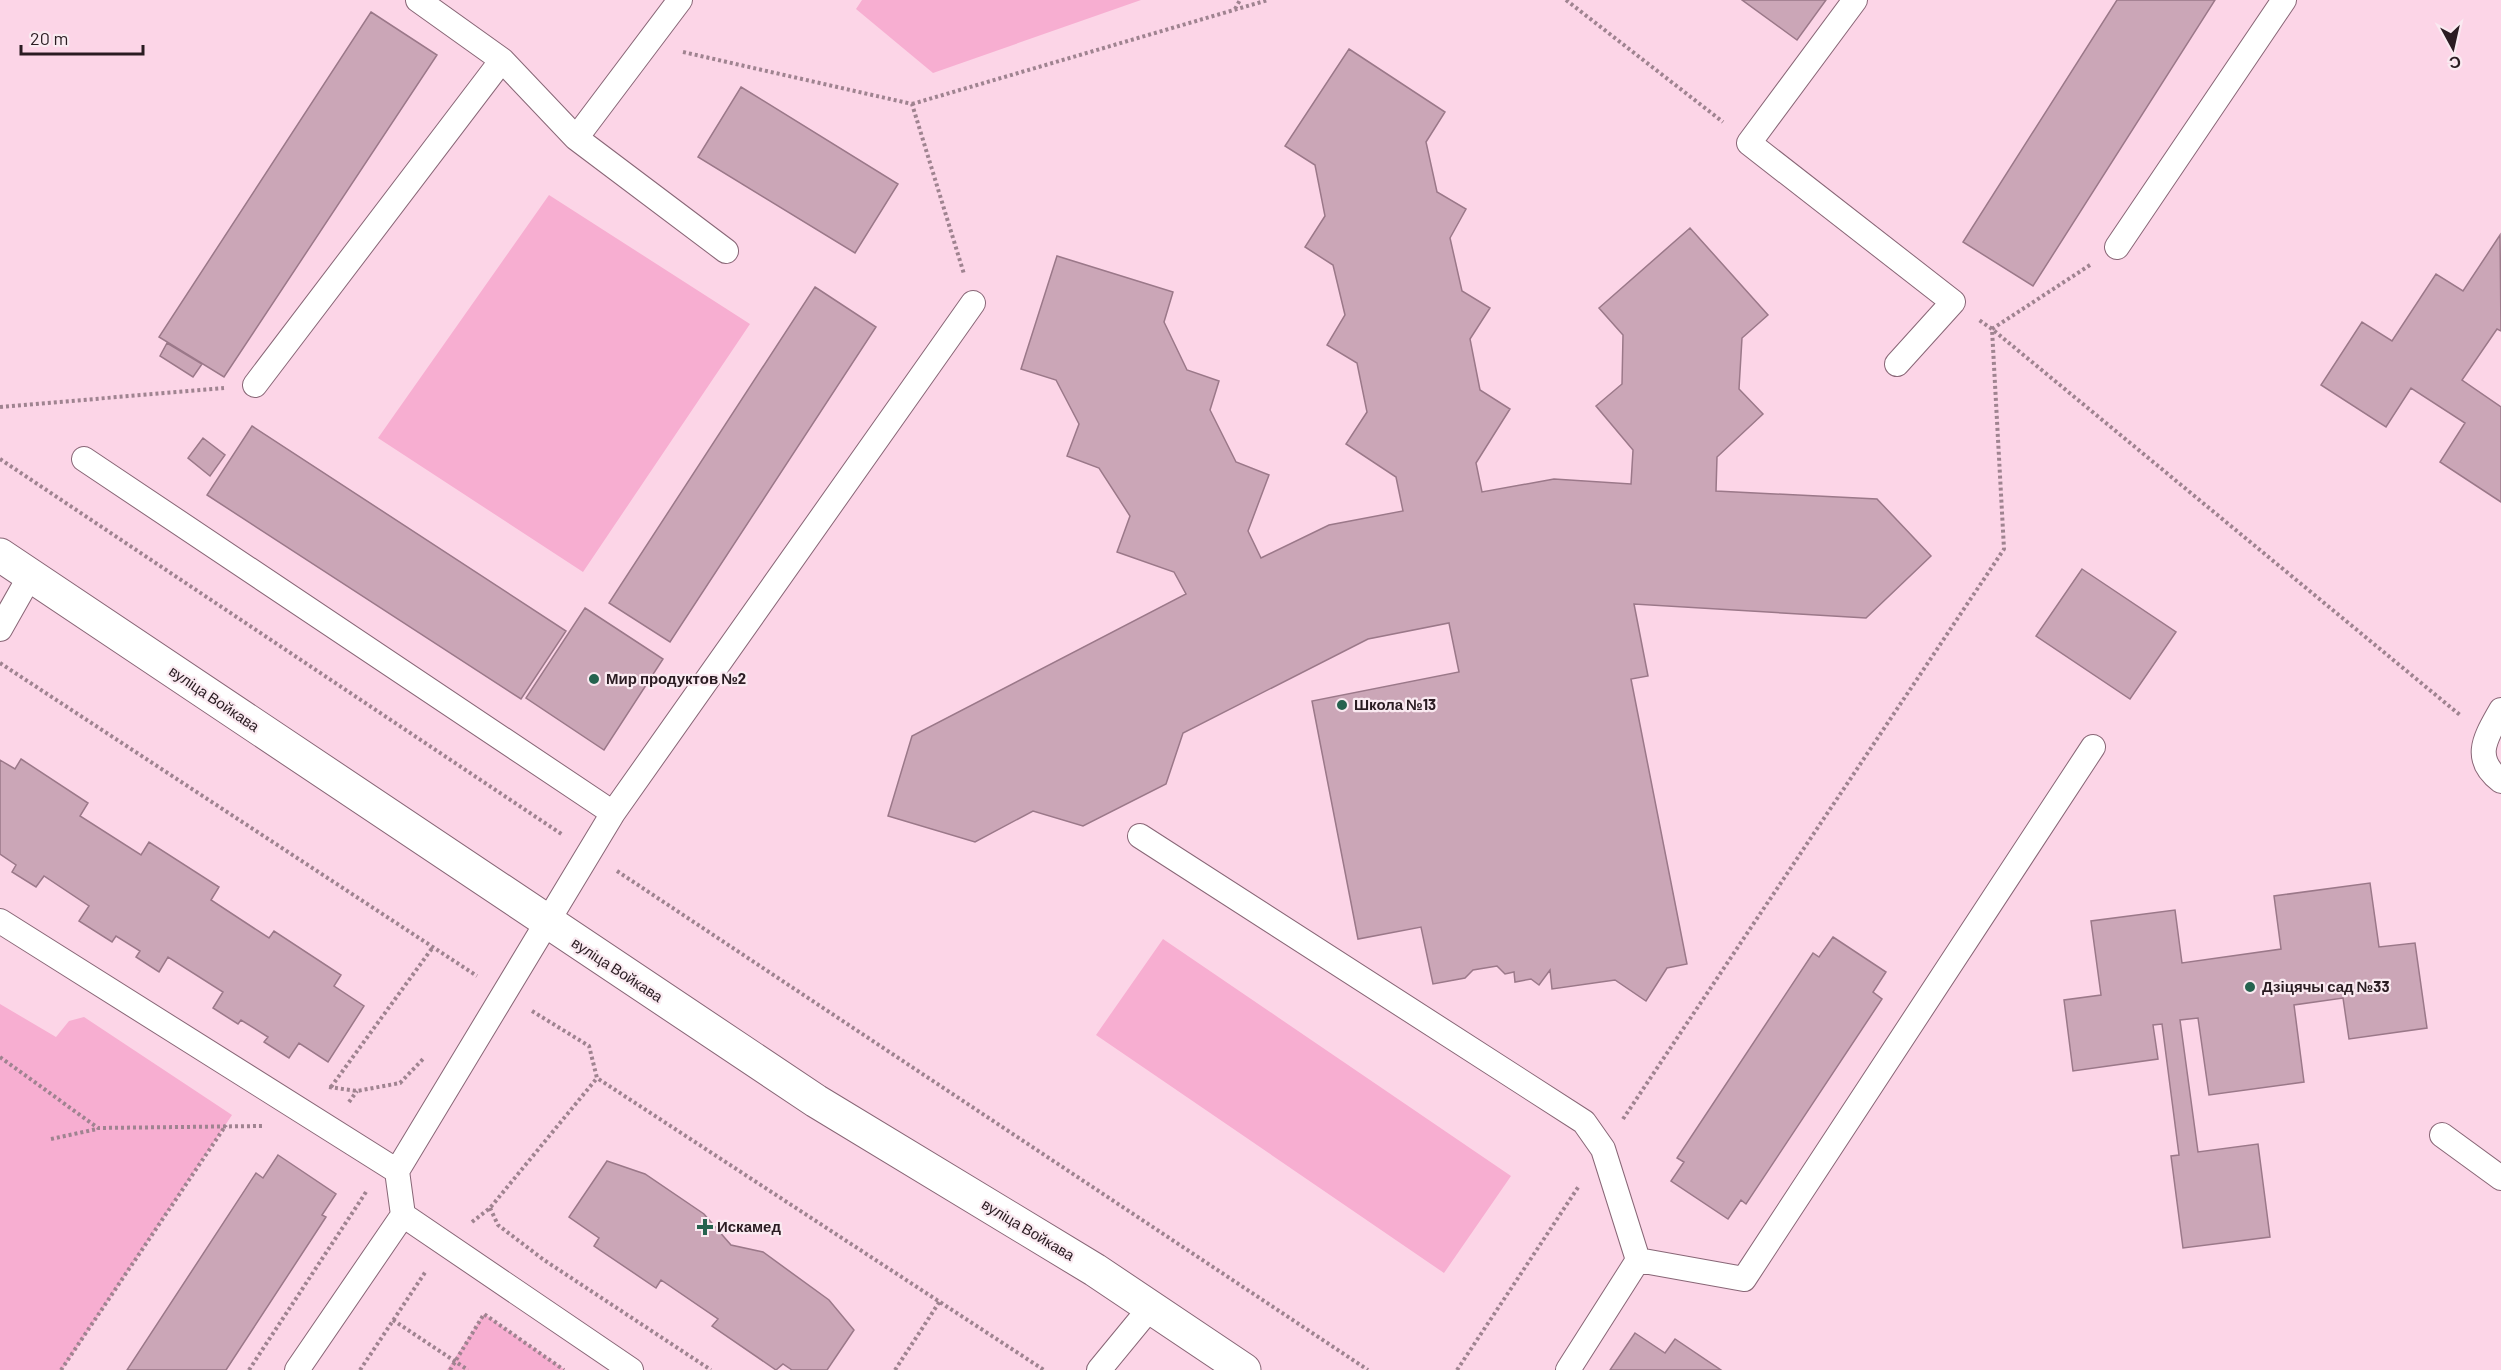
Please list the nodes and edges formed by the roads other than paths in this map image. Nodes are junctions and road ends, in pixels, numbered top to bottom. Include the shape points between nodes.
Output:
1 (418, 0) edge
2 (680, 0) edge
3 (1855, 0) edge
4 (2284, 0) edge
5 (502, 60) junction
6 (576, 138) junction
7 (2117, 247) road end
8 (726, 251) dead end
9 (973, 303) road end
10 (1897, 364) dead end
11 (255, 385) road end
12 (84, 459) dead end
13 (0, 555) edge
14 (30, 576) junction
15 (0, 629) edge
16 (2501, 710) edge
17 (2093, 747) dead end
18 (2501, 781) edge
19 (613, 813) junction
20 (1140, 836) dead end
21 (0, 921) edge
22 (548, 924) junction
23 (2442, 1135) dead end
24 (391, 1167) junction
25 (2501, 1178) edge
26 (403, 1215) junction
27 (1638, 1260) junction
28 (1150, 1308) junction
29 (297, 1370) edge
30 (631, 1370) edge
31 (1099, 1370) edge
32 (1244, 1370) edge
33 (1568, 1370) edge

1 - 5 lane
2 - 6 lane
3 - 10 lane via 1749,143 1953,302
4 - 7 lane
5 - 6 lane
5 - 11 lane
6 - 8 lane
9 - 19 lane
12 - 19 lane
13 - 14 main road, вуліца Войкава
14 - 15 lane
14 - 22 main road, вуліца Войкава
16 - 18 lane via 2486,736 2483,756 2490,772
17 - 27 lane via 1744,1280
19 - 22 lane
20 - 27 lane via 1584,1122 1603,1149
21 - 24 lane
22 - 24 lane
22 - 28 main road, вуліца Войкава via 816,1101 1095,1270
23 - 25 lane
24 - 26 lane
26 - 29 lane
26 - 30 lane
27 - 33 lane
28 - 31 lane
28 - 32 main road, вуліца Войкава

